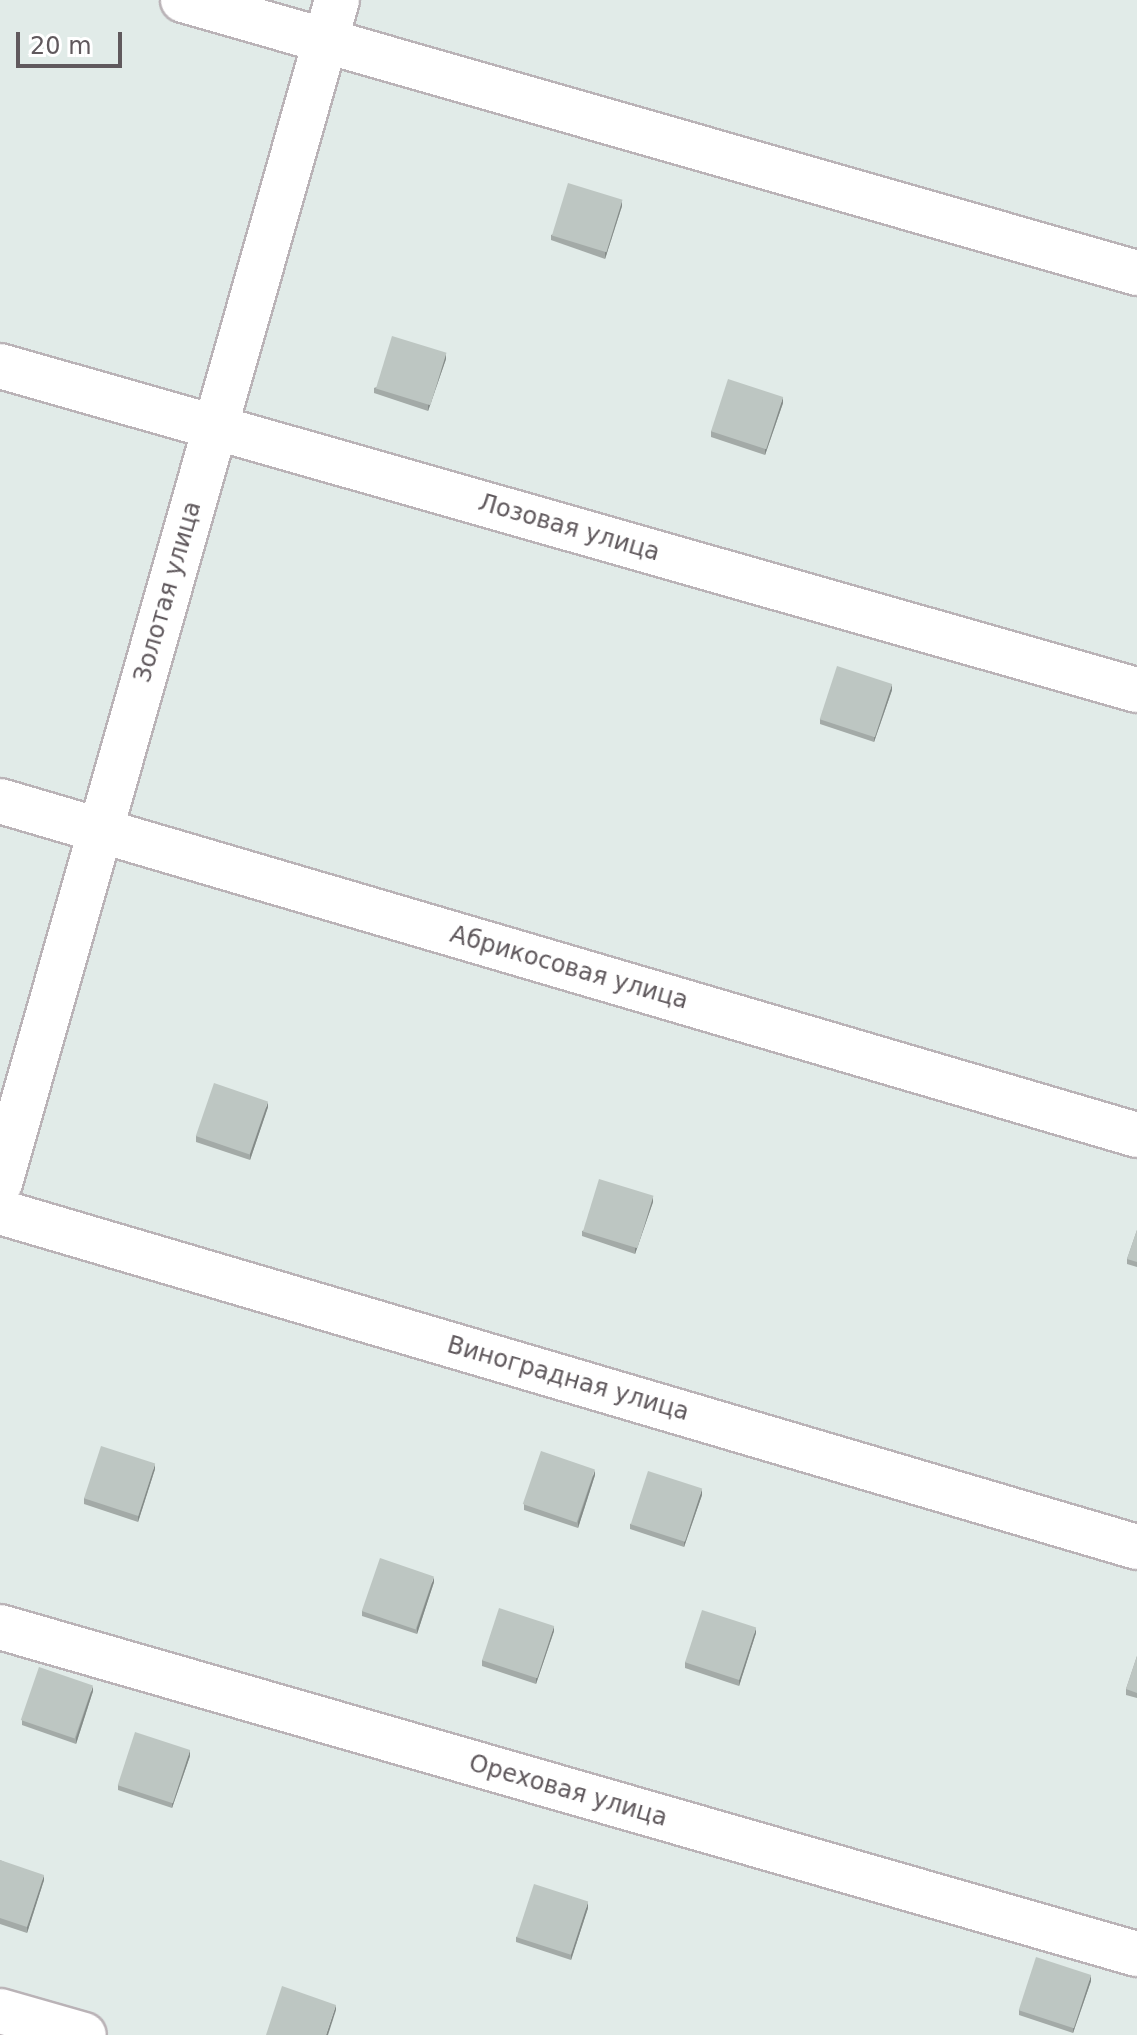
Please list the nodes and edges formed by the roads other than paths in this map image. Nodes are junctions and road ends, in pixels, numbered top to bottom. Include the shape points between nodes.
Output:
1 (183, 0) edge
2 (331, 20) edge
3 (1137, 273) edge
4 (0, 366) edge
5 (215, 427) junction
6 (1137, 690) edge
7 (0, 801) edge
8 (100, 831) junction
9 (1137, 1135) edge
10 (0, 1183) edge
11 (0, 1212) edge
12 (1137, 1547) edge
13 (0, 1627) edge
14 (1137, 1954) edge
15 (0, 2011) edge
16 (84, 2035) edge

1 - 2 street
2 - 3 street
2 - 5 street, Золотая улица
4 - 5 street, Лозовая улица
5 - 6 street, Лозовая улица
5 - 8 street, Золотая улица
7 - 8 street, Абрикосовая улица
8 - 9 street, Абрикосовая улица
8 - 10 street, Золотая улица
11 - 12 street, Виноградная улица
13 - 14 street, Ореховая улица
15 - 16 street

